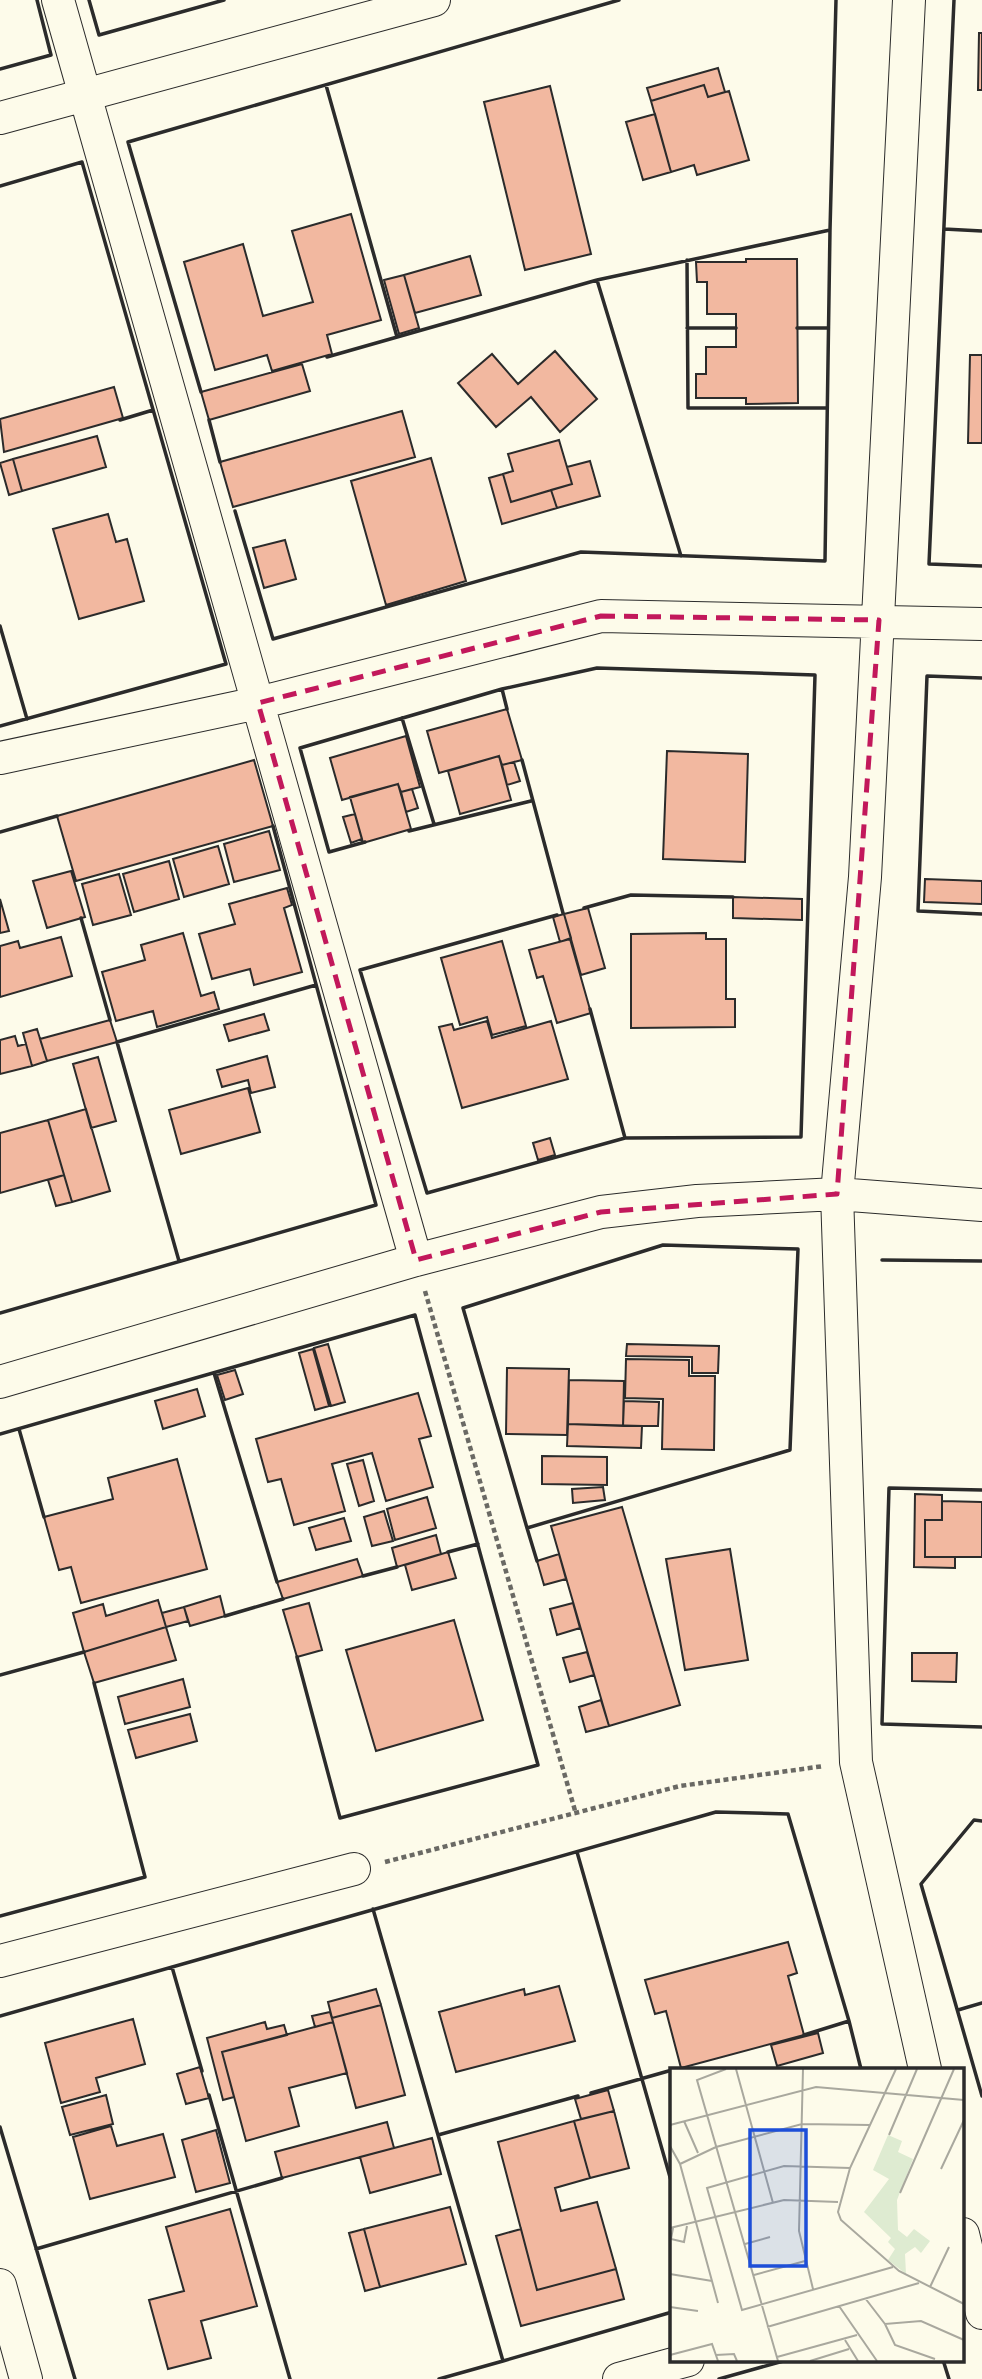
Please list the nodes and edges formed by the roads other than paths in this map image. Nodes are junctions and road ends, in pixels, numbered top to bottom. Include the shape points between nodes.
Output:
1 (58, 0) edge
2 (434, 0) edge
3 (909, 0) edge
4 (83, 93) junction
5 (0, 118) edge
6 (879, 620) junction
7 (982, 624) edge
8 (258, 704) junction
9 (0, 758) edge
10 (837, 1194) junction
11 (982, 1205) edge
12 (416, 1260) junction
13 (0, 1382) edge
14 (354, 1869) road end
15 (0, 1961) edge
16 (925, 2068) edge
17 (964, 2243) edge
18 (968, 2281) edge
19 (0, 2285) edge
20 (982, 2313) edge
21 (681, 2362) edge
22 (26, 2379) edge
23 (619, 2379) edge

1 - 4 street
2 - 4 street
3 - 6 street
4 - 5 street
4 - 8 street
6 - 7 street
6 - 8 street via 601,616
6 - 10 street via 865,877
8 - 9 street
8 - 12 street
10 - 11 street
10 - 12 street via 697,1201 601,1212
10 - 16 street via 856,1762
12 - 13 street
14 - 15 street
17 - 18 street
18 - 20 street
19 - 22 street
21 - 23 street

